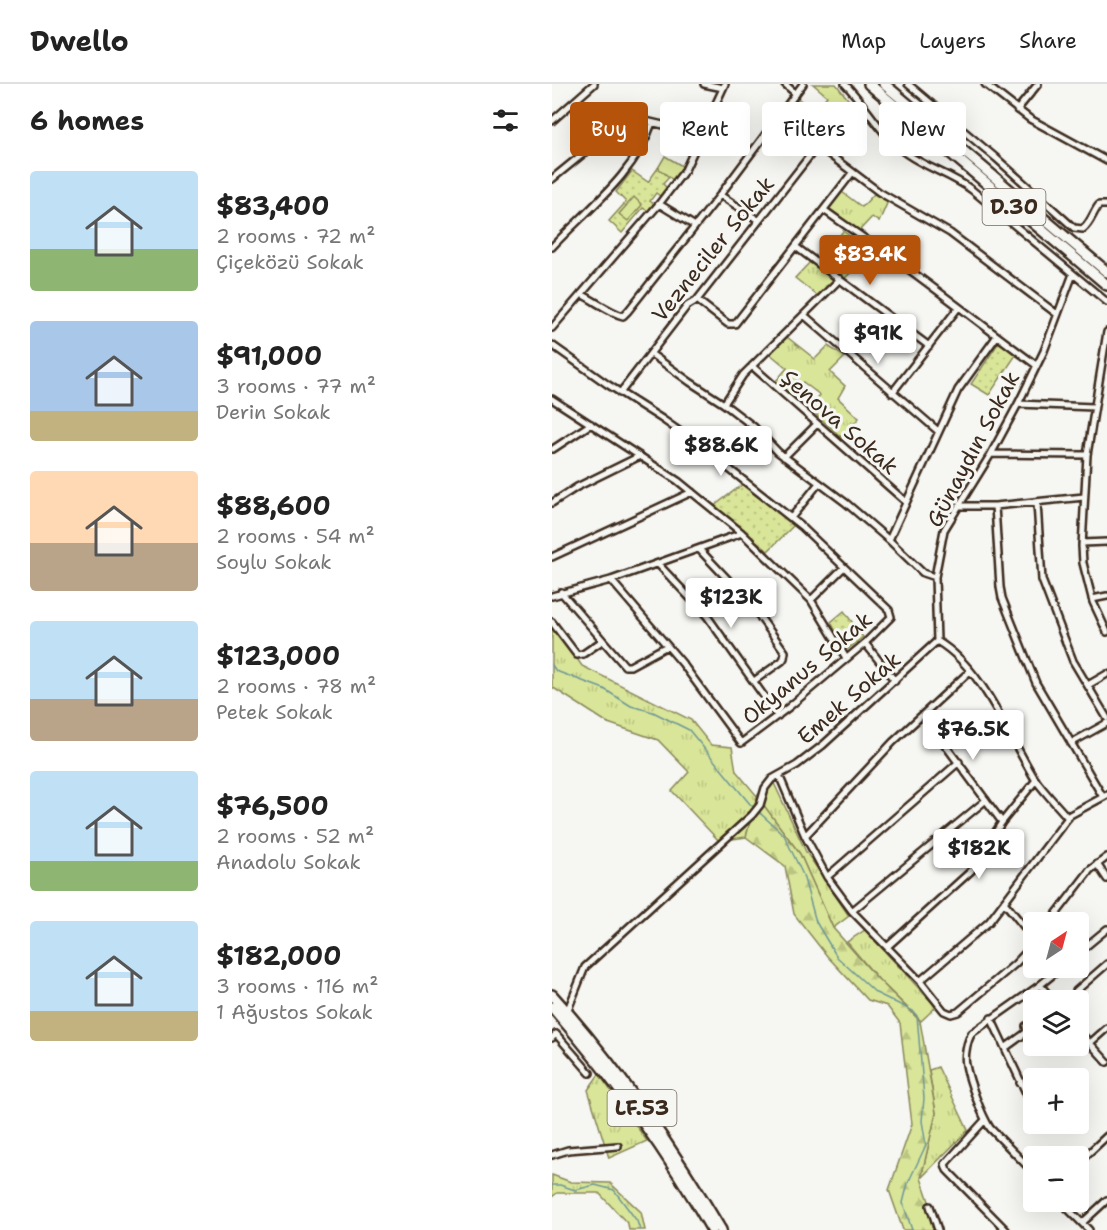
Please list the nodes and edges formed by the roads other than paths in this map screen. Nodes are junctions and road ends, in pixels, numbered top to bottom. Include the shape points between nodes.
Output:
1 (594, 84) edge
2 (704, 84) edge
3 (785, 84) edge
4 (803, 84) edge
5 (845, 84) edge
6 (869, 84) edge
7 (908, 84) edge
8 (985, 84) edge
9 (1038, 84) edge
10 (888, 85) edge
11 (724, 86) edge
12 (796, 94) junction
13 (717, 102) edge
14 (859, 102) edge
15 (891, 102) edge
16 (1017, 110) junction
17 (867, 111) edge
18 (553, 118) edge
19 (652, 123) junction
20 (660, 125) edge
21 (879, 125) edge
22 (693, 156) edge
23 (810, 156) edge
24 (831, 156) edge
25 (910, 156) edge
26 (956, 156) edge
27 (1107, 161) edge
28 (852, 173) junction
29 (552, 179) edge
30 (720, 195) junction
31 (659, 204) junction
32 (1107, 205) edge
33 (824, 210) junction
34 (758, 220) junction
35 (695, 226) junction
36 (552, 247) edge
37 (796, 247) junction
38 (1073, 274) junction
39 (840, 279) junction
40 (1106, 279) edge
41 (1091, 290) junction
42 (581, 294) junction
43 (697, 300) junction
44 (1107, 302) edge
45 (958, 308) junction
46 (1057, 314) junction
47 (804, 315) junction
48 (552, 328) edge
49 (1107, 332) edge
50 (997, 336) junction
51 (552, 345) edge
52 (929, 346) junction
53 (651, 354) junction
54 (1036, 365) junction
55 (752, 366) junction
56 (620, 393) junction
57 (892, 393) junction
58 (552, 399) edge
59 (724, 404) junction
60 (1018, 404) junction
61 (1094, 407) junction
62 (591, 424) junction
63 (817, 424) junction
64 (938, 431) junction
65 (554, 449) dead end
66 (991, 454) junction
67 (1087, 455) junction
68 (640, 456) junction
69 (784, 457) junction
70 (819, 483) junction
71 (692, 492) junction
72 (1084, 497) junction
73 (906, 502) junction
74 (552, 503) edge
75 (1037, 503) junction
76 (959, 506) junction
77 (995, 506) junction
78 (791, 518) junction
79 (742, 533) junction
80 (890, 540) junction
81 (1107, 542) edge
82 (1082, 543) junction
83 (699, 549) junction
84 (552, 557) edge
85 (658, 564) junction
86 (844, 567) junction
87 (935, 577) junction
88 (611, 579) junction
89 (561, 592) junction
90 (552, 596) edge
91 (1107, 596) edge
92 (1092, 599) junction
93 (811, 600) junction
94 (552, 622) edge
95 (1107, 632) edge
96 (602, 641) junction
97 (937, 641) junction
98 (865, 643) junction
99 (667, 646) junction
100 (846, 658) junction
101 (970, 671) junction
102 (1107, 675) edge
103 (754, 681) junction
104 (895, 681) junction
105 (1088, 685) junction
106 (923, 715) junction
107 (778, 716) junction
108 (1107, 718) edge
109 (1107, 723) edge
110 (1071, 743) junction
111 (959, 762) junction
112 (779, 775) junction
113 (1036, 780) junction
114 (1105, 796) edge
115 (986, 800) junction
116 (1068, 818) junction
117 (1002, 822) junction
118 (805, 836) junction
119 (1107, 857) edge
120 (1097, 864) junction
121 (827, 877) junction
122 (1107, 879) edge
123 (1004, 902) junction
124 (852, 911) junction
125 (1058, 912) edge
126 (1023, 925) edge
127 (1107, 929) edge
128 (1089, 944) edge
129 (887, 946) junction
130 (1023, 955) edge
131 (1107, 964) edge
132 (1049, 978) edge
133 (920, 981) junction
134 (1040, 985) junction
135 (1044, 990) edge
136 (1077, 990) edge
137 (552, 995) edge
138 (552, 1007) edge
139 (567, 1012) junction
140 (991, 1018) junction
141 (1107, 1028) edge
142 (1023, 1035) edge
143 (552, 1038) edge
144 (1090, 1043) joint
145 (1005, 1048) junction
146 (1107, 1062) edge
147 (590, 1073) dead end
148 (1020, 1083) junction
149 (1023, 1085) edge
150 (1023, 1089) edge
151 (985, 1120) junction
152 (1107, 1136) edge
153 (618, 1146) dead end
154 (1089, 1153) edge
155 (552, 1155) edge
156 (1023, 1162) edge
157 (1107, 1200) edge
158 (930, 1206) dead end
159 (1071, 1212) edge
160 (1082, 1223) junction
161 (712, 1230) edge
162 (721, 1230) edge
163 (938, 1230) edge
164 (1006, 1230) edge
165 (1089, 1230) edge

1 - 18 street
2 - 11 street
3 - 12 street
4 - 12 street
5 - 14 street
6 - 15 highway, D.30
7 - 32 street via 1074,228 1083,229 1099,205
8 - 16 street
9 - 16 street
10 - 40 highway, D.30
11 - 13 street
12 - 30 street
16 - 27 street
17 - 21 street
19 - 20 street
19 - 29 street via 633,118 623,120
19 - 36 street via 644,144 628,166
22 - 31 street
23 - 34 street, Vezneciler Sokak
24 - 28 street
25 - 38 street via 968,187
26 - 40 highway, D.30
28 - 33 street
28 - 46 street via 950,233
30 - 34 street
30 - 35 street
31 - 35 street
31 - 42 street
33 - 37 street
33 - 45 street
34 - 43 street, Vezneciler Sokak
35 - 42 street via 623,316
37 - 39 street
37 - 43 street via 738,322 730,325
38 - 41 street
38 - 46 street, Günaydın Sokak
39 - 47 street
39 - 52 street
40 - 41 street
41 - 44 street
42 - 48 street
43 - 53 street, Vezneciler Sokak via 687,306
45 - 50 street
45 - 52 street
46 - 54 street, Günaydın Sokak
47 - 55 street
47 - 57 street
49 - 61 street
50 - 54 street
50 - 64 street via 958,390
51 - 56 street
52 - 57 street
53 - 56 street, Vezneciler Sokak
53 - 59 street
54 - 60 street, Günaydın Sokak
55 - 59 street via 739,378
55 - 63 street, Şenova Sokak
56 - 78 street via 699,445
57 - 64 street
58 - 62 street
59 - 69 street via 758,430
60 - 61 street
60 - 66 street, Günaydın Sokak
61 - 67 street
62 - 65 street
62 - 68 street
63 - 69 street
63 - 73 street, Şenova Sokak
64 - 73 street
66 - 67 street
66 - 76 street, Günaydın Sokak
67 - 72 street
68 - 71 street
68 - 74 street
69 - 70 street
70 - 78 street
70 - 80 street
71 - 79 street
71 - 84 street
72 - 75 street
72 - 82 street
73 - 80 street
75 - 77 street
75 - 105 street via 1042,580 1070,653
76 - 77 street
76 - 87 street, Günaydın Sokak via 944,530
77 - 110 street via 1002,598 1032,676
78 - 86 street
79 - 83 street
79 - 93 street
80 - 87 street via 923,573
81 - 82 street
82 - 92 street
83 - 85 street
83 - 103 street via 750,603 785,652 784,660
85 - 88 street
85 - 103 street via 707,616
86 - 93 street
86 - 98 street, Okyanus Sokak via 891,613 890,620
87 - 97 street, Günaydın Sokak
88 - 89 street
88 - 99 street
89 - 90 street
89 - 96 street
91 - 92 street
92 - 95 street
93 - 100 street
94 - 96 street via 577,655
96 - 99 street via 627,667
97 - 101 street
97 - 104 street, Emek Sokak
98 - 100 street, Okyanus Sokak
98 - 104 street
99 - 107 street, Okyanus Sokak via 738,742 744,742
100 - 107 street, Okyanus Sokak
101 - 106 street
101 - 113 street
102 - 105 street
103 - 107 street
104 - 112 street, Emek Sokak via 823,745
105 - 108 street
106 - 111 street
106 - 118 street via 893,741
109 - 110 street
110 - 114 street
111 - 115 street
111 - 121 street
112 - 118 street
112 - 139 street via 768,784 752,814 585,967
113 - 116 street
113 - 117 street
114 - 116 street
115 - 117 street
115 - 124 street
116 - 123 street
117 - 129 street via 971,871
118 - 121 street
119 - 120 street
120 - 122 street
120 - 125 street
121 - 124 street
123 - 126 street
123 - 133 street via 984,927
124 - 129 street
127 - 128 street
129 - 133 street
130 - 133 street via 951,1014 944,1011
131 - 136 street
132 - 134 street
134 - 135 street
134 - 140 street
137 - 139 highway, LF.53
138 - 161 highway, LF.53 via 631,1106
139 - 162 highway, LF.53 via 636,1100
140 - 145 street
140 - 151 street via 972,1033 966,1064
141 - 144 street
142 - 145 street
143 - 147 street via 556,1034
144 - 146 street
145 - 148 street
148 - 149 street
148 - 150 street
151 - 156 street
151 - 164 street via 945,1164
152 - 154 street
153 - 155 street
157 - 160 street
158 - 163 street
159 - 160 street
160 - 165 street

